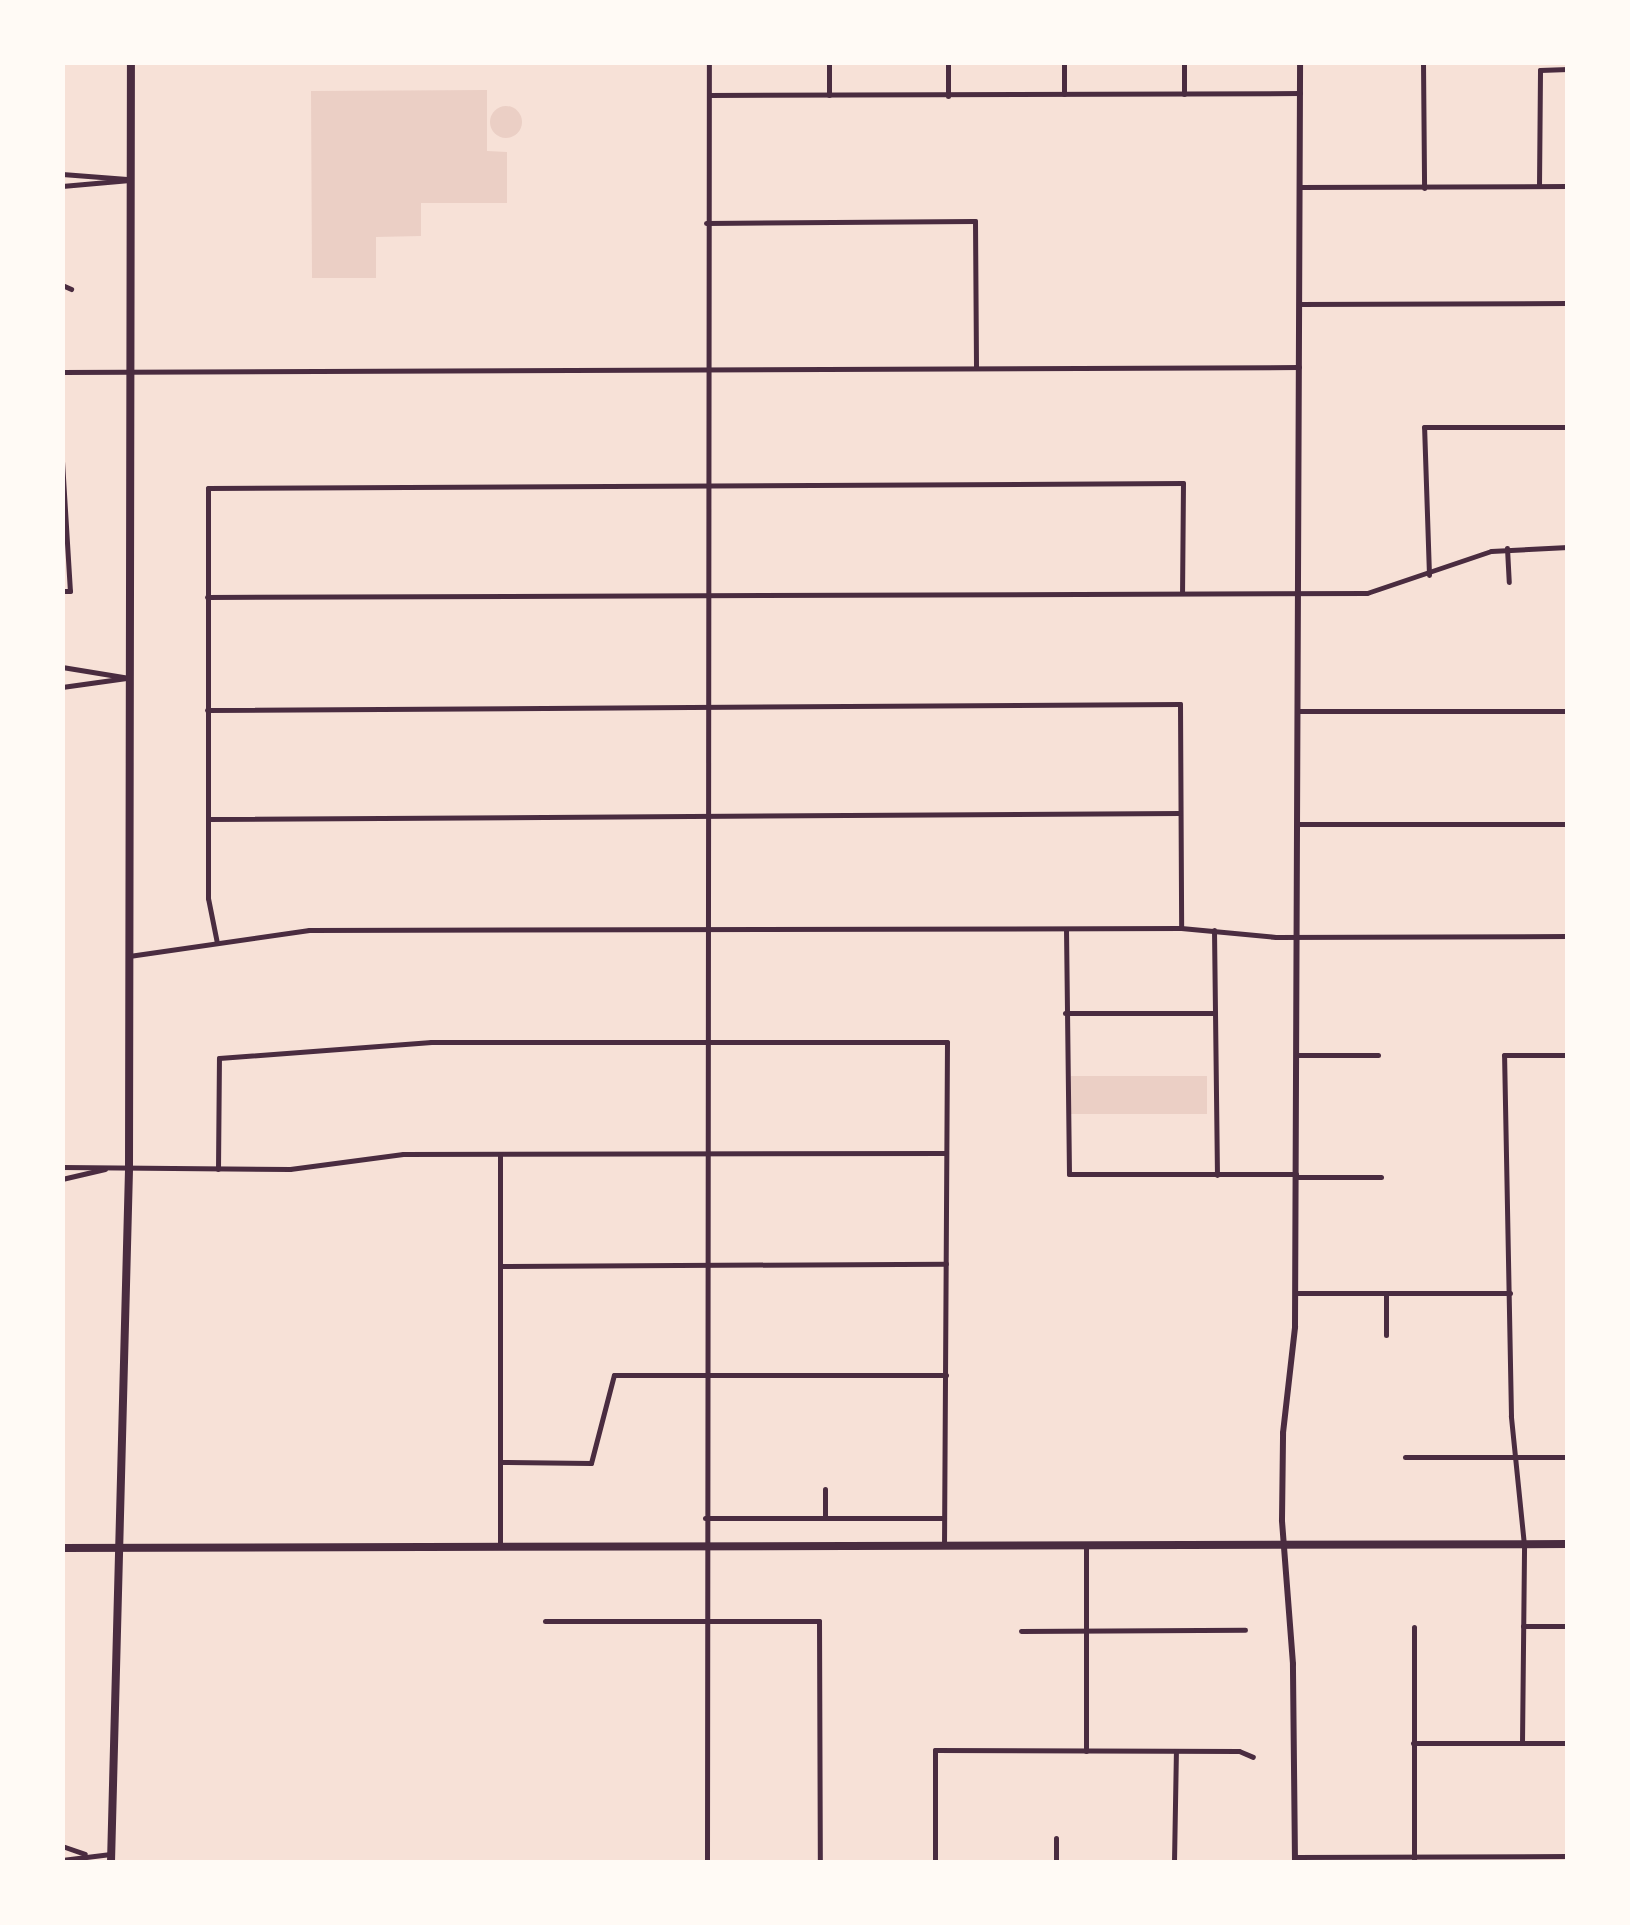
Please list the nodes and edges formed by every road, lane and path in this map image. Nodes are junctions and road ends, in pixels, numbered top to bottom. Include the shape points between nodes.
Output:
1 (131, 62) edge
2 (709, 62) edge
3 (829, 62) edge
4 (948, 62) edge
5 (1064, 62) edge
6 (1184, 62) edge
7 (1300, 62) edge
8 (1423, 62) edge
9 (1568, 69) edge
10 (1300, 93) junction
11 (1064, 94) junction
12 (1184, 94) junction
13 (709, 95) junction
14 (829, 95) junction
15 (948, 96) junction
16 (62, 174) edge
17 (130, 180) junction
18 (62, 186) edge
19 (1539, 186) junction
20 (1568, 186) edge
21 (1300, 188) junction
22 (1424, 188) junction
23 (706, 223) junction
24 (62, 285) edge
25 (71, 289) dead end
26 (1568, 303) edge
27 (1300, 304) junction
28 (708, 367) junction
29 (976, 367) junction
30 (1299, 367) junction
31 (129, 370) junction
32 (62, 372) edge
33 (1568, 427) edge
34 (65, 461) edge
35 (708, 485) junction
36 (1507, 548) junction
37 (1568, 548) edge
38 (1429, 576) junction
39 (1509, 582) dead end
40 (66, 591) edge
41 (1182, 594) junction
42 (1298, 594) junction
43 (206, 597) junction
44 (708, 597) junction
45 (62, 667) edge
46 (129, 678) junction
47 (62, 687) edge
48 (708, 707) junction
49 (207, 710) junction
50 (1299, 711) junction
51 (1568, 711) edge
52 (1180, 813) junction
53 (708, 815) junction
54 (208, 819) junction
55 (1300, 824) junction
56 (1568, 824) edge
57 (1181, 928) junction
58 (1066, 929) junction
59 (706, 930) junction
60 (1214, 930) junction
61 (1568, 936) edge
62 (1298, 937) junction
63 (217, 943) junction
64 (129, 956) junction
65 (1065, 1012) junction
66 (1215, 1013) junction
67 (704, 1041) junction
68 (1378, 1054) dead end
69 (1296, 1055) junction
70 (1568, 1055) edge
71 (704, 1153) junction
72 (946, 1153) junction
73 (500, 1154) junction
74 (62, 1167) edge
75 (105, 1168) junction
76 (128, 1168) junction
77 (218, 1169) junction
78 (1216, 1175) junction
79 (1296, 1176) junction
80 (1380, 1177) dead end
81 (62, 1179) edge
82 (704, 1264) junction
83 (946, 1264) junction
84 (500, 1266) junction
85 (1295, 1293) junction
86 (1386, 1293) junction
87 (1510, 1293) junction
88 (1386, 1336) dead end
89 (946, 1375) junction
90 (704, 1376) junction
91 (1514, 1456) junction
92 (1405, 1457) dead end
93 (1568, 1457) edge
94 (500, 1462) junction
95 (825, 1489) dead end
96 (704, 1518) junction
97 (825, 1518) junction
98 (944, 1518) junction
99 (1524, 1544) junction
100 (1568, 1544) edge
101 (944, 1545) junction
102 (1283, 1545) junction
103 (500, 1546) junction
104 (705, 1546) junction
105 (1086, 1546) junction
106 (62, 1548) edge
107 (118, 1548) junction
108 (708, 1621) junction
109 (544, 1622) dead end
110 (1523, 1626) junction
111 (1568, 1626) edge
112 (1414, 1628) dead end
113 (1087, 1630) junction
114 (1245, 1630) dead end
115 (1021, 1631) dead end
116 (1413, 1743) junction
117 (1522, 1743) junction
118 (1568, 1744) edge
119 (1086, 1751) junction
120 (1176, 1751) junction
121 (1254, 1757) dead end
122 (1056, 1838) dead end
123 (62, 1846) edge
124 (85, 1854) junction
125 (1568, 1856) edge
126 (111, 1858) edge
127 (1414, 1859) edge
128 (62, 1860) edge
129 (1295, 1860) edge
130 (708, 1862) edge
131 (820, 1862) edge
132 (935, 1862) edge
133 (1056, 1862) edge
134 (1174, 1862) edge

1 - 17 main road
2 - 13 street
3 - 14 street
4 - 15 street
5 - 11 street
6 - 12 street
7 - 10 street
8 - 22 street
9 - 19 street via 1540,70
10 - 12 street
10 - 21 street
11 - 12 street
11 - 15 street
13 - 14 street
13 - 23 street
14 - 15 street
16 - 17 street
17 - 18 street
17 - 31 main road
19 - 20 street
19 - 22 street
21 - 22 street
21 - 27 street
23 - 28 street
23 - 29 street via 975,220
24 - 25 street
26 - 27 street
27 - 30 street
28 - 29 street
28 - 31 street
28 - 35 street
29 - 30 street
30 - 42 street
31 - 32 street
31 - 46 main road
33 - 38 street via 1424,428
34 - 40 street
35 - 41 street via 1183,483
35 - 43 street via 208,488
35 - 44 street
36 - 37 street
36 - 38 street
36 - 39 street
38 - 42 street via 1367,592
41 - 42 street
41 - 44 street
42 - 50 street
43 - 44 street
43 - 49 street
44 - 48 street
45 - 46 street
46 - 47 street
46 - 64 main road
48 - 49 street
48 - 52 street via 1180,704
48 - 53 street
49 - 54 street
50 - 51 street
50 - 55 street
52 - 53 street
52 - 57 street
53 - 54 street
53 - 59 street
54 - 63 street via 208,898
55 - 56 street
55 - 62 street
57 - 58 street
57 - 60 street
58 - 59 street
58 - 65 street
59 - 63 street via 309,930
59 - 67 street
60 - 62 street
60 - 66 street
61 - 62 street
62 - 69 street
63 - 64 street
64 - 76 main road
65 - 66 street
65 - 78 street via 1069,1174
66 - 78 street
67 - 71 street
67 - 72 street via 947,1042
67 - 77 street via 431,1042 220,1058
68 - 69 street
69 - 79 street
70 - 87 street via 1504,1055
71 - 72 street
71 - 73 street
71 - 82 street
72 - 83 street
73 - 77 street via 404,1154 290,1169
73 - 84 street
74 - 75 street
75 - 76 street
75 - 81 street
76 - 77 street
76 - 107 main road
78 - 79 street
79 - 80 street
79 - 85 street
82 - 83 street
82 - 84 street
82 - 90 street
83 - 89 street
84 - 94 street
85 - 86 street
85 - 102 street via 1283,1433
86 - 87 street
86 - 88 street
87 - 91 street
89 - 90 street
89 - 98 street
90 - 94 street via 614,1374 591,1463
90 - 96 street
91 - 92 street
91 - 93 street
91 - 99 street
94 - 103 street
95 - 97 street
96 - 97 street
96 - 104 street
97 - 98 street
98 - 101 street
99 - 100 main road
99 - 102 main road
99 - 110 street
101 - 104 main road
101 - 105 main road
102 - 105 main road
102 - 129 street via 1293,1664
103 - 104 main road
103 - 107 main road
104 - 108 street
105 - 113 street
106 - 107 main road
107 - 126 main road
108 - 109 street
108 - 130 street
108 - 131 street via 820,1621
110 - 111 street
110 - 117 street
112 - 116 street
113 - 114 street
113 - 115 street
113 - 119 street
116 - 117 street
116 - 127 street
117 - 118 street
119 - 120 street
119 - 132 street via 935,1750
120 - 121 street
120 - 134 street
122 - 133 street
123 - 124 street
124 - 126 street
124 - 128 street
125 - 127 street
127 - 129 street

